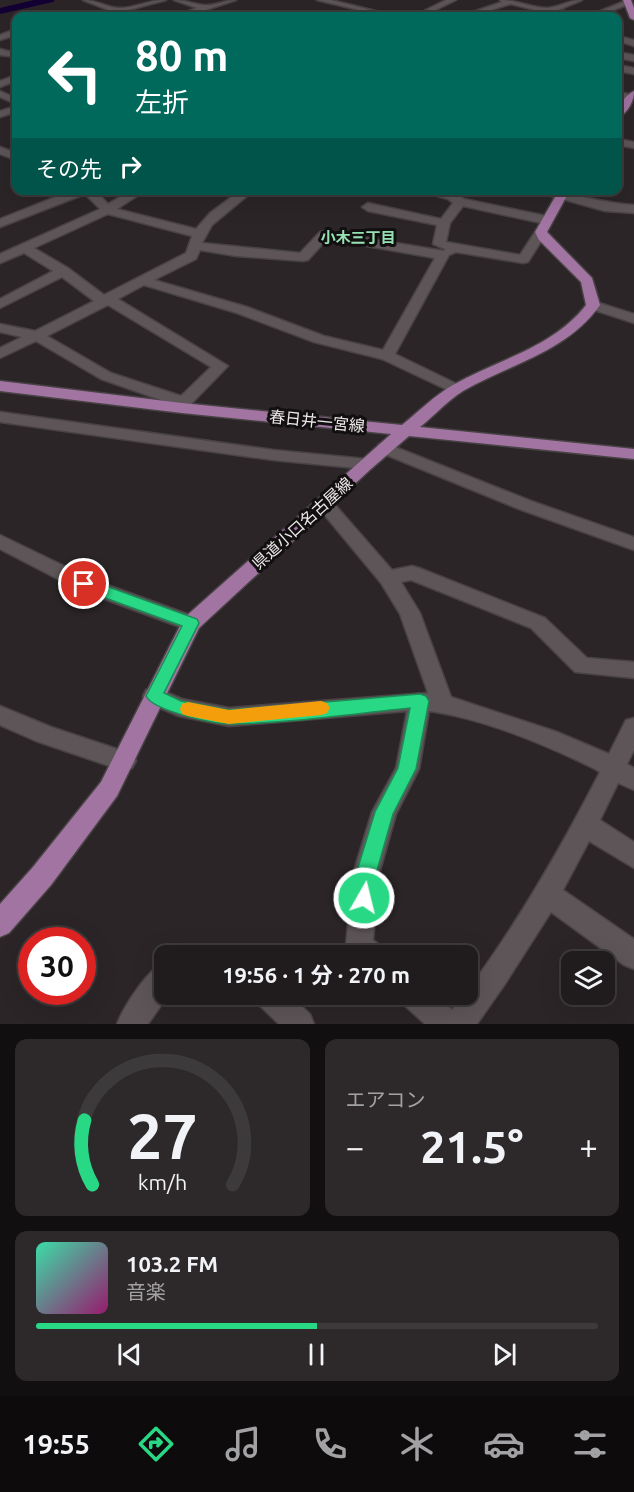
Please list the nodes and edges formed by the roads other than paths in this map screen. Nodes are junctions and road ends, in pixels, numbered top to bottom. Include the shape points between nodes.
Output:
1 (87, 0) edge
2 (162, 0) edge
3 (178, 0) edge
4 (232, 0) edge
5 (321, 0) edge
6 (452, 0) edge
7 (510, 0) edge
8 (578, 0) edge
9 (607, 2) dead end
10 (375, 3) dead end
11 (626, 3) edge
12 (203, 8) junction
13 (358, 8) junction
14 (549, 10) junction
15 (120, 11) junction
16 (116, 12) edge
17 (123, 12) edge
18 (192, 12) edge
19 (375, 12) edge
20 (426, 12) edge
21 (476, 12) edge
22 (543, 12) edge
23 (557, 12) edge
24 (605, 12) edge
25 (634, 18) edge
26 (632, 96) edge
27 (622, 108) edge
28 (73, 195) edge
29 (92, 195) edge
30 (132, 195) edge
31 (242, 195) edge
32 (447, 195) edge
33 (561, 195) edge
34 (565, 195) edge
35 (460, 202) junction
36 (368, 207) dead end
37 (634, 209) edge
38 (107, 210) junction
39 (1, 221) edge
40 (444, 223) junction
41 (543, 226) junction
42 (198, 240) junction
43 (25, 248) junction
44 (449, 251) junction
45 (0, 260) edge
46 (63, 271) junction
47 (142, 281) junction
48 (106, 300) junction
49 (0, 304) edge
50 (593, 305) junction
51 (634, 319) edge
52 (0, 328) edge
53 (35, 335) junction
54 (0, 354) edge
55 (387, 356) junction
56 (0, 387) edge
57 (456, 389) junction
58 (183, 405) junction
59 (0, 417) edge
60 (406, 430) junction
61 (385, 448) junction
62 (634, 454) edge
63 (366, 464) junction
64 (324, 503) junction
65 (0, 541) edge
66 (634, 544) edge
67 (388, 578) junction
68 (191, 623) junction
69 (634, 670) edge
70 (154, 696) junction
71 (431, 701) junction
72 (0, 715) edge
73 (634, 727) edge
74 (124, 761) junction
75 (625, 774) edge
76 (586, 825) junction
77 (634, 856) edge
78 (547, 894) junction
79 (0, 924) edge
80 (359, 945) edge
81 (634, 955) edge
82 (154, 992) edge
83 (280, 1005) edge
84 (425, 1005) edge
85 (131, 1024) edge
86 (300, 1024) edge
87 (446, 1024) edge
88 (459, 1024) edge

1 - 15 street
2 - 15 street
3 - 12 street
4 - 12 street
5 - 13 street
6 - 20 street
7 - 14 street
7 - 21 street
8 - 14 street
9 - 11 street
10 - 13 street
11 - 24 street
11 - 25 main road
12 - 18 street
13 - 19 street
14 - 22 street
14 - 23 street
15 - 16 street
15 - 17 street
26 - 27 main road
28 - 39 street
29 - 38 street
30 - 38 street
31 - 42 street via 222,209
32 - 35 street
33 - 41 main road
34 - 37 street via 604,207
35 - 40 street
35 - 41 street
36 - 40 street
38 - 42 street
38 - 43 street
40 - 44 street via 439,244
41 - 44 street via 523,259
41 - 50 main road via 543,237 587,281
42 - 44 street via 236,252 303,257 324,235
42 - 47 street via 191,256
43 - 45 street
43 - 46 street
44 - 55 street
46 - 48 street
46 - 49 street
47 - 48 street
47 - 55 street via 242,310 319,339
48 - 53 street
48 - 58 street via 220,366
50 - 51 street
50 - 57 main road, 県道小口名古屋線 via 569,332
52 - 53 street
53 - 54 street
53 - 58 street via 106,376 169,396
55 - 57 street
56 - 58 main road, 春日井一宮線
57 - 60 main road, 県道小口名古屋線
58 - 60 main road, 春日井一宮線
59 - 63 street
60 - 61 main road, 県道小口名古屋線
60 - 62 main road, 春日井一宮線
61 - 63 main road, 県道小口名古屋線
61 - 66 street
63 - 64 main road, 県道小口名古屋線
64 - 67 street
64 - 68 main road, 県道小口名古屋線
65 - 68 street via 84,584
67 - 69 street via 412,573 538,623 582,666
67 - 71 street via 410,613
68 - 70 main road, 県道小口名古屋線
70 - 71 street via 179,707 229,717
70 - 74 main road, 県道小口名古屋線
71 - 75 street via 543,735
71 - 80 street via 407,769 384,812 366,874
72 - 74 street
73 - 75 street
74 - 79 main road, 県道小口名古屋線 via 109,789
75 - 76 street
76 - 77 street
76 - 78 street
78 - 81 street
78 - 88 street via 481,997
82 - 85 street
83 - 86 street
84 - 87 street

